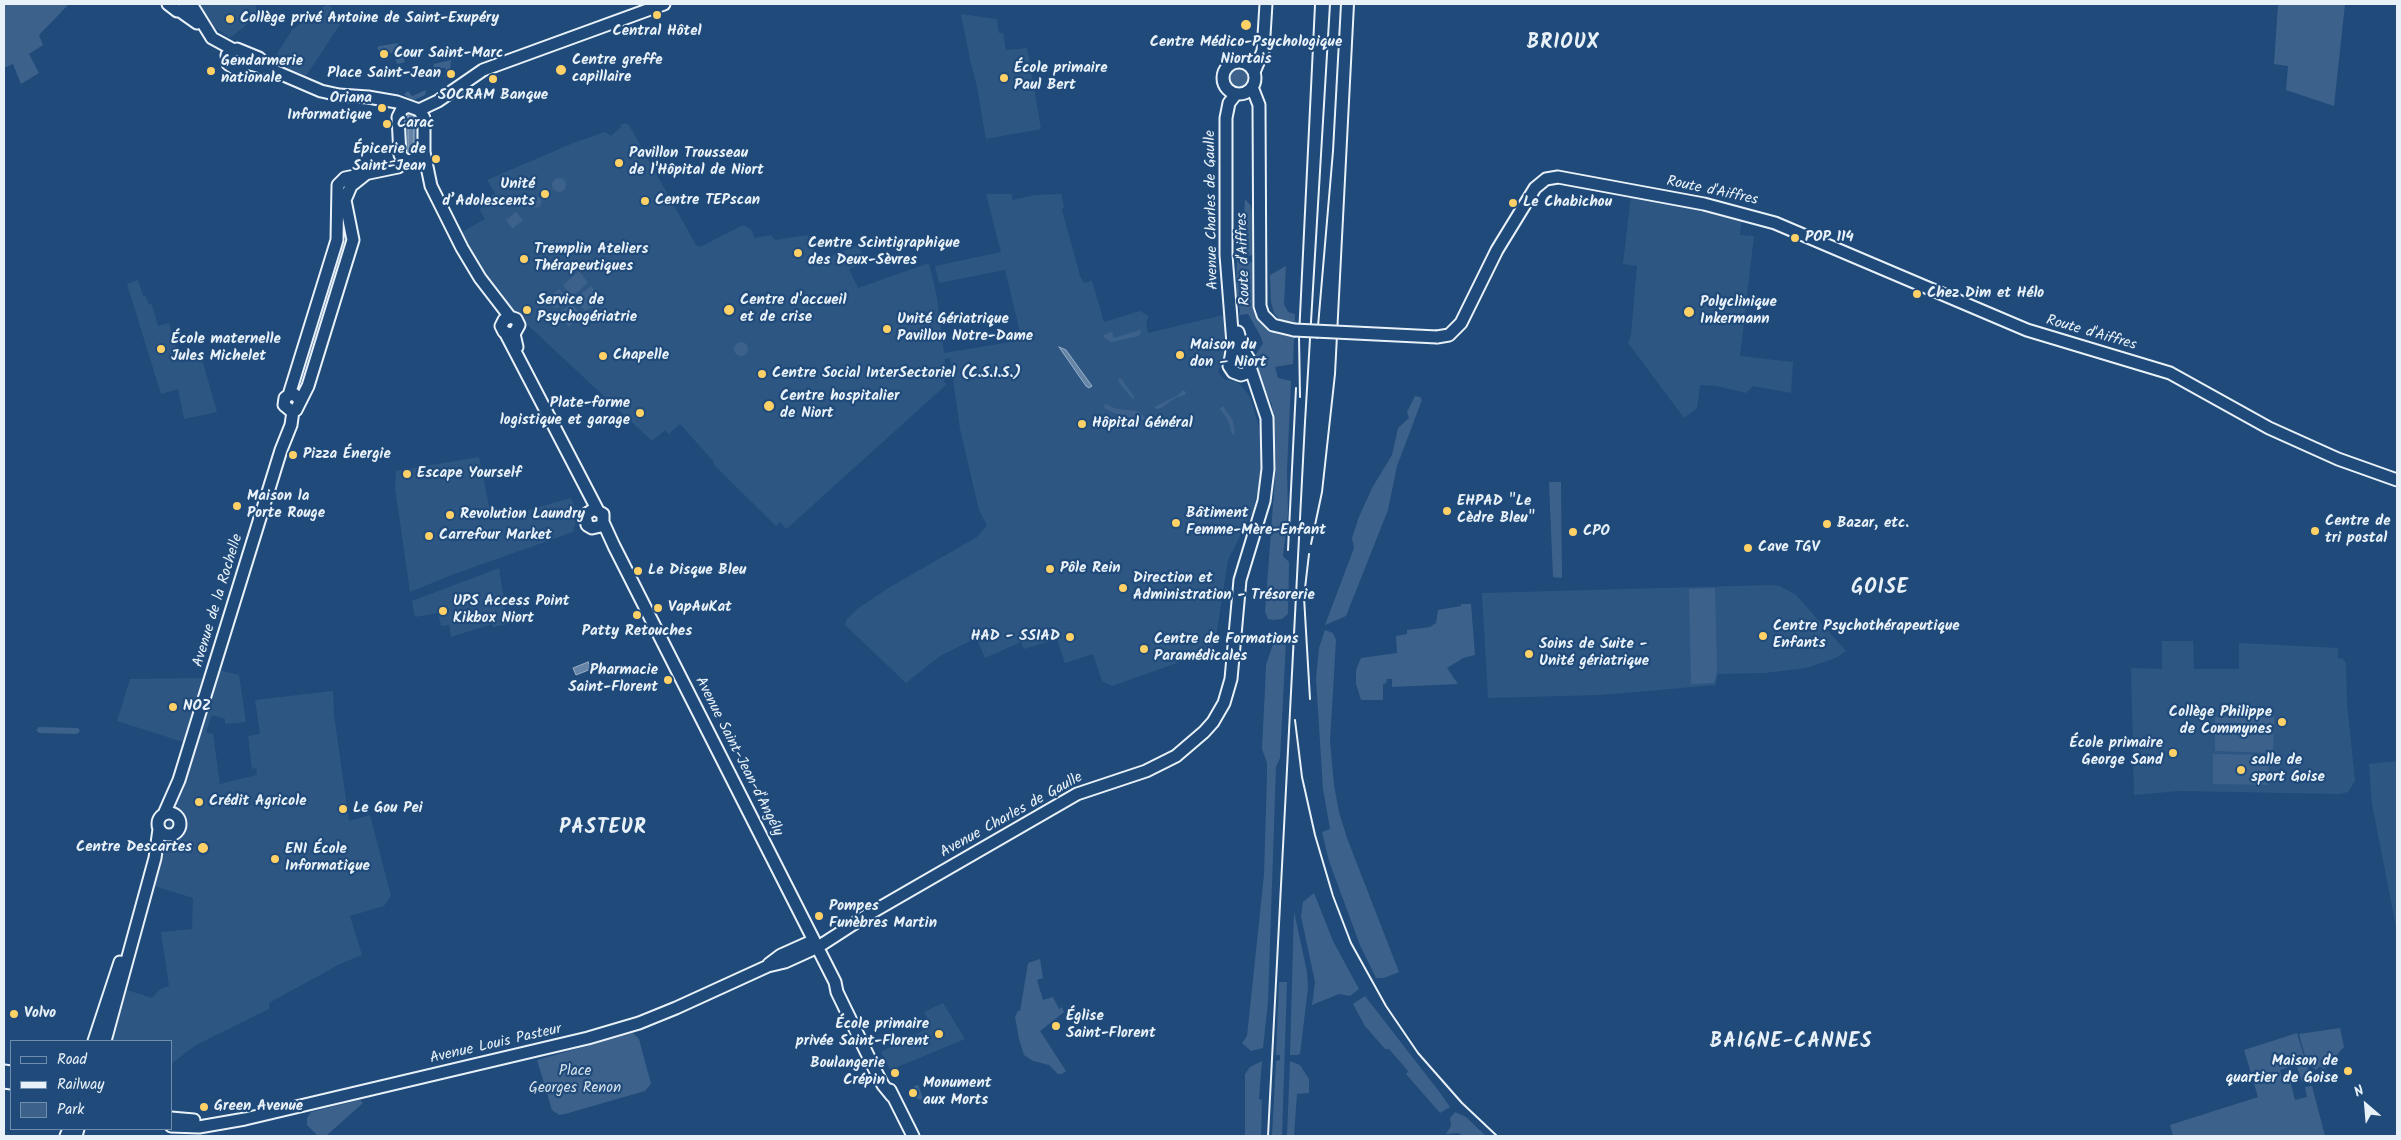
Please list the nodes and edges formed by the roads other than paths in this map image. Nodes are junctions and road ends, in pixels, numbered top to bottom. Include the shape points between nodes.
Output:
1 (168, 4) edge
2 (190, 4) edge
3 (664, 4) edge
4 (1266, 4) edge
5 (180, 11) junction
6 (204, 29) junction
7 (1263, 51) junction
8 (1244, 63) junction
9 (1254, 72) junction
10 (1223, 82) junction
11 (1252, 87) junction
12 (1239, 94) junction
13 (394, 107) junction
14 (422, 114) junction
15 (1258, 114) junction
16 (1226, 118) junction
17 (412, 157) junction
18 (366, 174) junction
19 (338, 231) junction
20 (353, 233) junction
21 (1230, 301) junction
22 (1246, 355) junction
23 (1231, 358) junction
24 (1250, 367) junction
25 (1238, 375) junction
26 (289, 394) junction
27 (300, 400) junction
28 (290, 410) junction
29 (1268, 451) junction
30 (2397, 480) edge
31 (592, 511) junction
32 (600, 525) junction
33 (170, 815) junction
34 (164, 832) junction
35 (131, 940) junction
36 (816, 944) junction
37 (94, 1040) edge
38 (105, 1040) edge
39 (172, 1118) edge
40 (221, 1123) junction
41 (172, 1126) edge
42 (913, 1136) edge

1 - 5 main road via 173,10
2 - 5 main road
2 - 6 main road
3 - 14 main road via 489,67
4 - 7 main road
5 - 6 main road
6 - 13 main road via 238,56 321,91 368,96
7 - 8 main road
7 - 9 main road
8 - 9 main road
8 - 10 main road via 1228,66
9 - 11 main road
10 - 12 main road via 1226,89
10 - 16 main road, Avenue Charles de Gaulle via 1221,99
11 - 12 main road
11 - 15 main road, Route d'Aiffres via 1258,101
12 - 15 main road via 1252,101
12 - 16 main road, Avenue Charles de Gaulle via 1229,103
13 - 14 main road via 408,106
13 - 17 main road
14 - 17 main road
15 - 30 main road, Route d'Aiffres, bridge via 1260,306 1263,315 1273,325 1294,330 1437,337 1454,332 1497,250 1535,188 1546,178 1558,177 1704,204 1775,223 2019,328 2170,373 2269,428 2338,459
16 - 21 main road, Avenue Charles de Gaulle via 1226,255
17 - 18 main road via 398,168
17 - 31 main road via 428,177 478,283 507,318 501,326 510,334 583,484
18 - 19 main road via 345,178 338,185
18 - 20 main road via 351,186 344,200
19 - 20 main road
19 - 26 main road
20 - 27 main road via 308,386
21 - 22 main road, Avenue Charles de Gaulle
21 - 23 main road, Avenue Charles de Gaulle
22 - 23 main road via 1240,353
22 - 24 main road
23 - 25 main road via 1230,370
24 - 25 main road via 1247,373
24 - 29 main road, Avenue Charles de Gaulle via 1267,418
25 - 29 main road, Avenue Charles de Gaulle via 1255,398
26 - 27 main road
26 - 28 main road via 283,402
27 - 28 main road via 299,405
28 - 33 main road, Avenue de la Rochelle via 287,432 178,780
29 - 36 main road, Avenue Charles de Gaulle via 1264,501 1240,580 1235,651 1228,693 1221,710 1204,732 1162,764 1078,794 869,914 854,919
31 - 32 main road via 603,514
31 - 32 main road via 584,518 587,525 592,528
32 - 36 main road, Avenue Saint-Jean-d'Angély via 614,546
33 - 34 main road via 158,822
33 - 34 main road via 179,823 178,828 175,832
34 - 35 main road
35 - 37 main road via 123,953
35 - 38 main road via 130,954
36 - 40 main road, Avenue Louis Pasteur via 781,955 768,966 659,1015 601,1034
36 - 42 main road, Avenue Saint-Jean-d'Angély via 883,1086 892,1096
39 - 40 main road, Avenue Louis Pasteur
40 - 41 main road, Avenue Louis Pasteur via 199,1127

